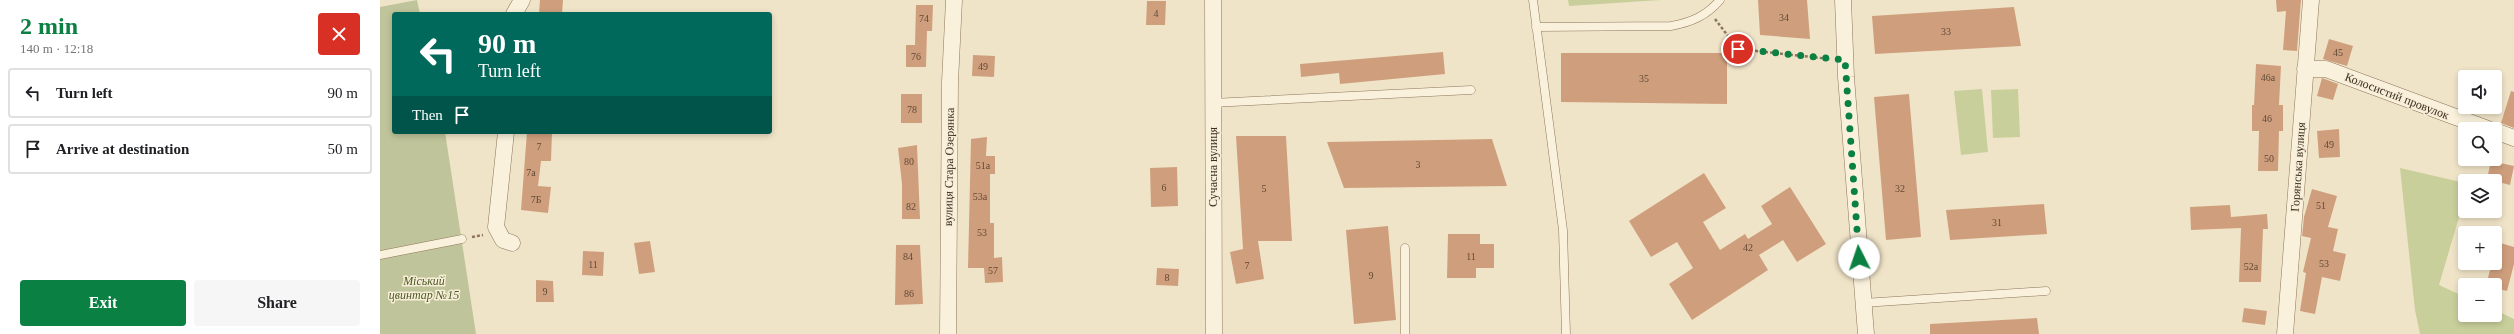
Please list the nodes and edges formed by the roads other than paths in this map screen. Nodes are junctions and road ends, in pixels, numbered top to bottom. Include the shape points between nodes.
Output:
1 (522, 0) edge
2 (954, 0) edge
3 (1213, 0) edge
4 (1533, 0) edge
5 (1720, 0) edge
6 (1843, 0) edge
7 (2311, 0) edge
8 (515, 12) edge
9 (1536, 27) junction
10 (2305, 69) junction
11 (1471, 90) dead end
12 (1212, 103) junction
13 (2469, 122) edge
14 (506, 134) edge
15 (2502, 134) edge
16 (2514, 138) edge
17 (462, 239) road end
18 (512, 243) dead end
19 (1405, 248) dead end
20 (380, 255) edge
21 (2046, 291) dead end
22 (1863, 303) junction
23 (948, 334) edge
24 (1214, 334) edge
25 (1405, 334) edge
26 (1566, 334) edge
27 (1866, 334) edge
28 (2286, 334) edge

1 - 8 street
2 - 23 street, вулиця Стара Озерянка via 950,82
3 - 12 street, Сучасна вулиця
4 - 9 lane
5 - 9 lane via 1710,12 1692,22 1671,26
6 - 22 street
7 - 10 street, Горянська вулиця
9 - 26 lane via 1563,230
10 - 13 street, Колосистий провулок via 2326,69
10 - 28 street, Горянська вулиця
11 - 12 lane
12 - 24 street, Сучасна вулиця
14 - 18 street via 497,232 503,240
15 - 16 street
17 - 20 lane
19 - 25 lane
21 - 22 lane
22 - 27 street

